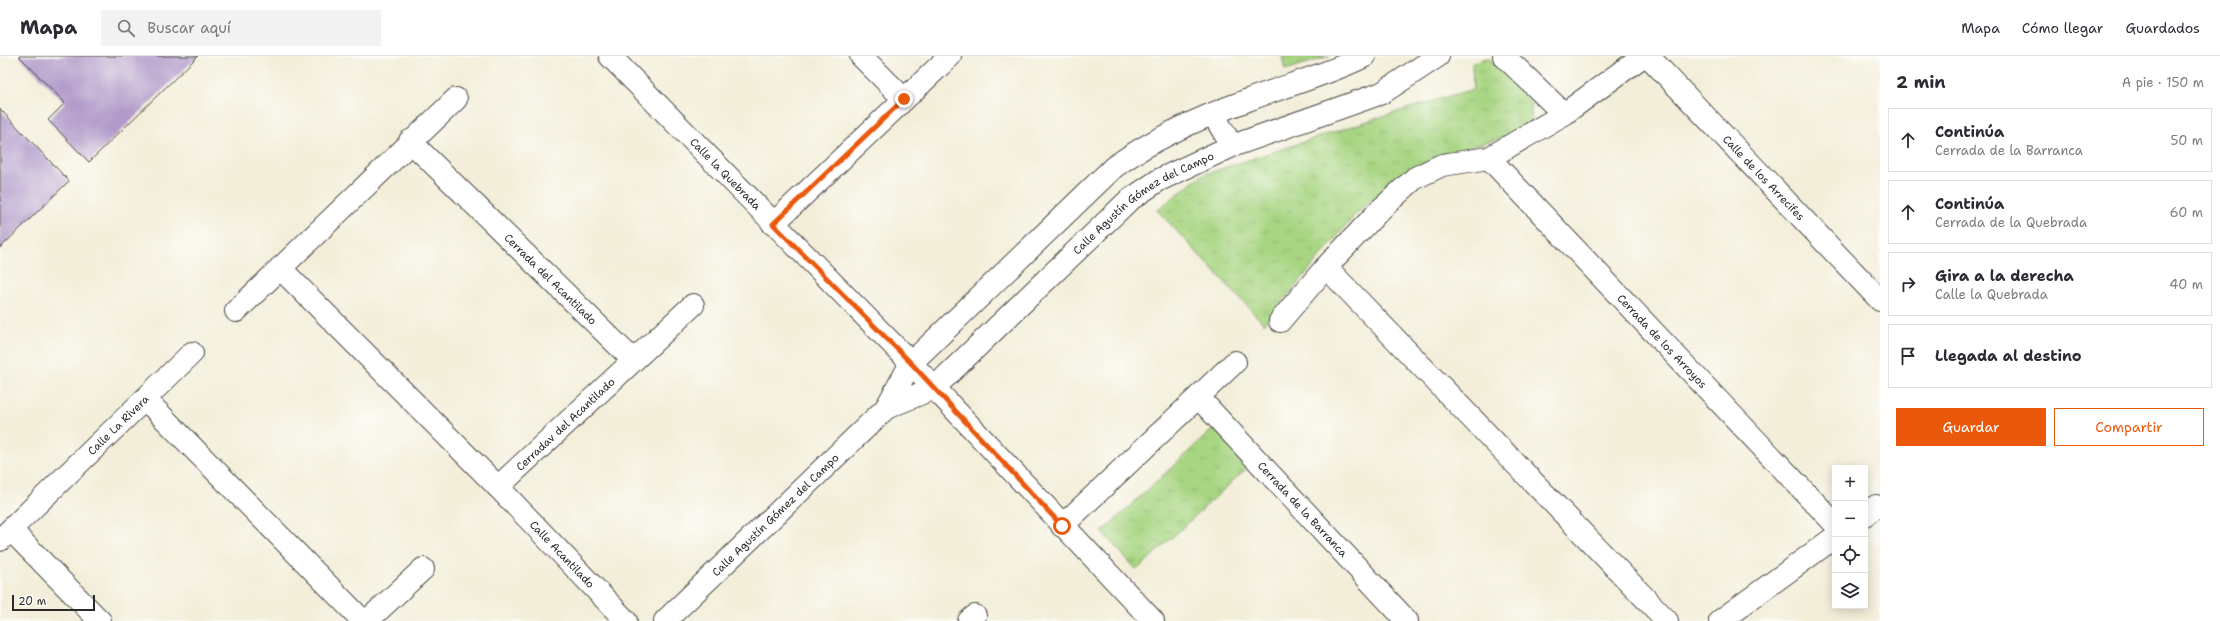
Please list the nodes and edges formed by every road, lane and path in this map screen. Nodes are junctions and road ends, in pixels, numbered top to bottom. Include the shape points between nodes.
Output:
1 (610, 56) edge
2 (861, 56) edge
3 (950, 56) edge
4 (1365, 56) edge
5 (1438, 56) edge
6 (1504, 56) edge
7 (1643, 56) edge
8 (1648, 56) edge
9 (456, 99) dead end
10 (904, 99) junction
11 (1213, 114) junction
12 (1564, 114) junction
13 (410, 141) junction
14 (1232, 146) junction
15 (1489, 158) junction
16 (773, 224) junction
17 (1326, 267) junction
18 (280, 268) junction
19 (1880, 300) edge
20 (693, 305) dead end
21 (236, 311) dead end
22 (1280, 321) dead end
23 (192, 353) dead end
24 (633, 360) junction
25 (1235, 362) dead end
26 (911, 363) junction
27 (934, 388) junction
28 (145, 398) junction
29 (1199, 398) junction
30 (886, 408) junction
31 (498, 487) junction
32 (1832, 521) edge
33 (1062, 526) junction
34 (5, 535) edge
35 (1832, 539) edge
36 (423, 569) dead end
37 (100, 621) edge
38 (363, 621) edge
39 (367, 621) edge
40 (626, 621) edge
41 (665, 621) edge
42 (1153, 621) edge
43 (1407, 621) edge
44 (1668, 621) edge
45 (1720, 621) edge

1 - 16 street, Calle la Quebrada
2 - 10 street
3 - 10 street
4 - 11 street, Calle Agustín Gómez del Campo via 1332,71
5 - 14 street, Calle Agustín Gómez del Campo via 1382,93
6 - 12 street
7 - 12 street
8 - 19 street, Calle de los Arrecifes
9 - 13 street
10 - 16 street
11 - 14 street
11 - 26 street, Calle Agustín Gómez del Campo via 1151,143 1114,167
12 - 15 street
13 - 18 street
13 - 24 street, Cerrada del Acantilado
14 - 27 street, Calle Agustín Gómez del Campo via 1160,180 1128,201
15 - 17 street via 1442,165 1415,178 1380,210
15 - 32 street, Cerrada de los Arroyos
16 - 26 street, Calle la Quebrada
17 - 22 street
17 - 44 street
18 - 21 street
18 - 31 street
20 - 24 street
23 - 28 street
24 - 31 street, Cerradav del Acantilado
25 - 29 street
26 - 27 street, Calle la Quebrada
26 - 30 street, Calle Agustín Gómez del Campo
27 - 30 street, Calle Agustín Gómez del Campo
27 - 33 street
28 - 34 street, Calle La Rivera
28 - 38 street, Calle La Rivera
29 - 33 street
29 - 43 street, Cerrada de la Barranca
30 - 41 street, Calle Agustín Gómez del Campo
31 - 40 street, Calle Acantilado
33 - 42 street
34 - 37 street, Calle La Rivera
35 - 45 street
36 - 39 street

